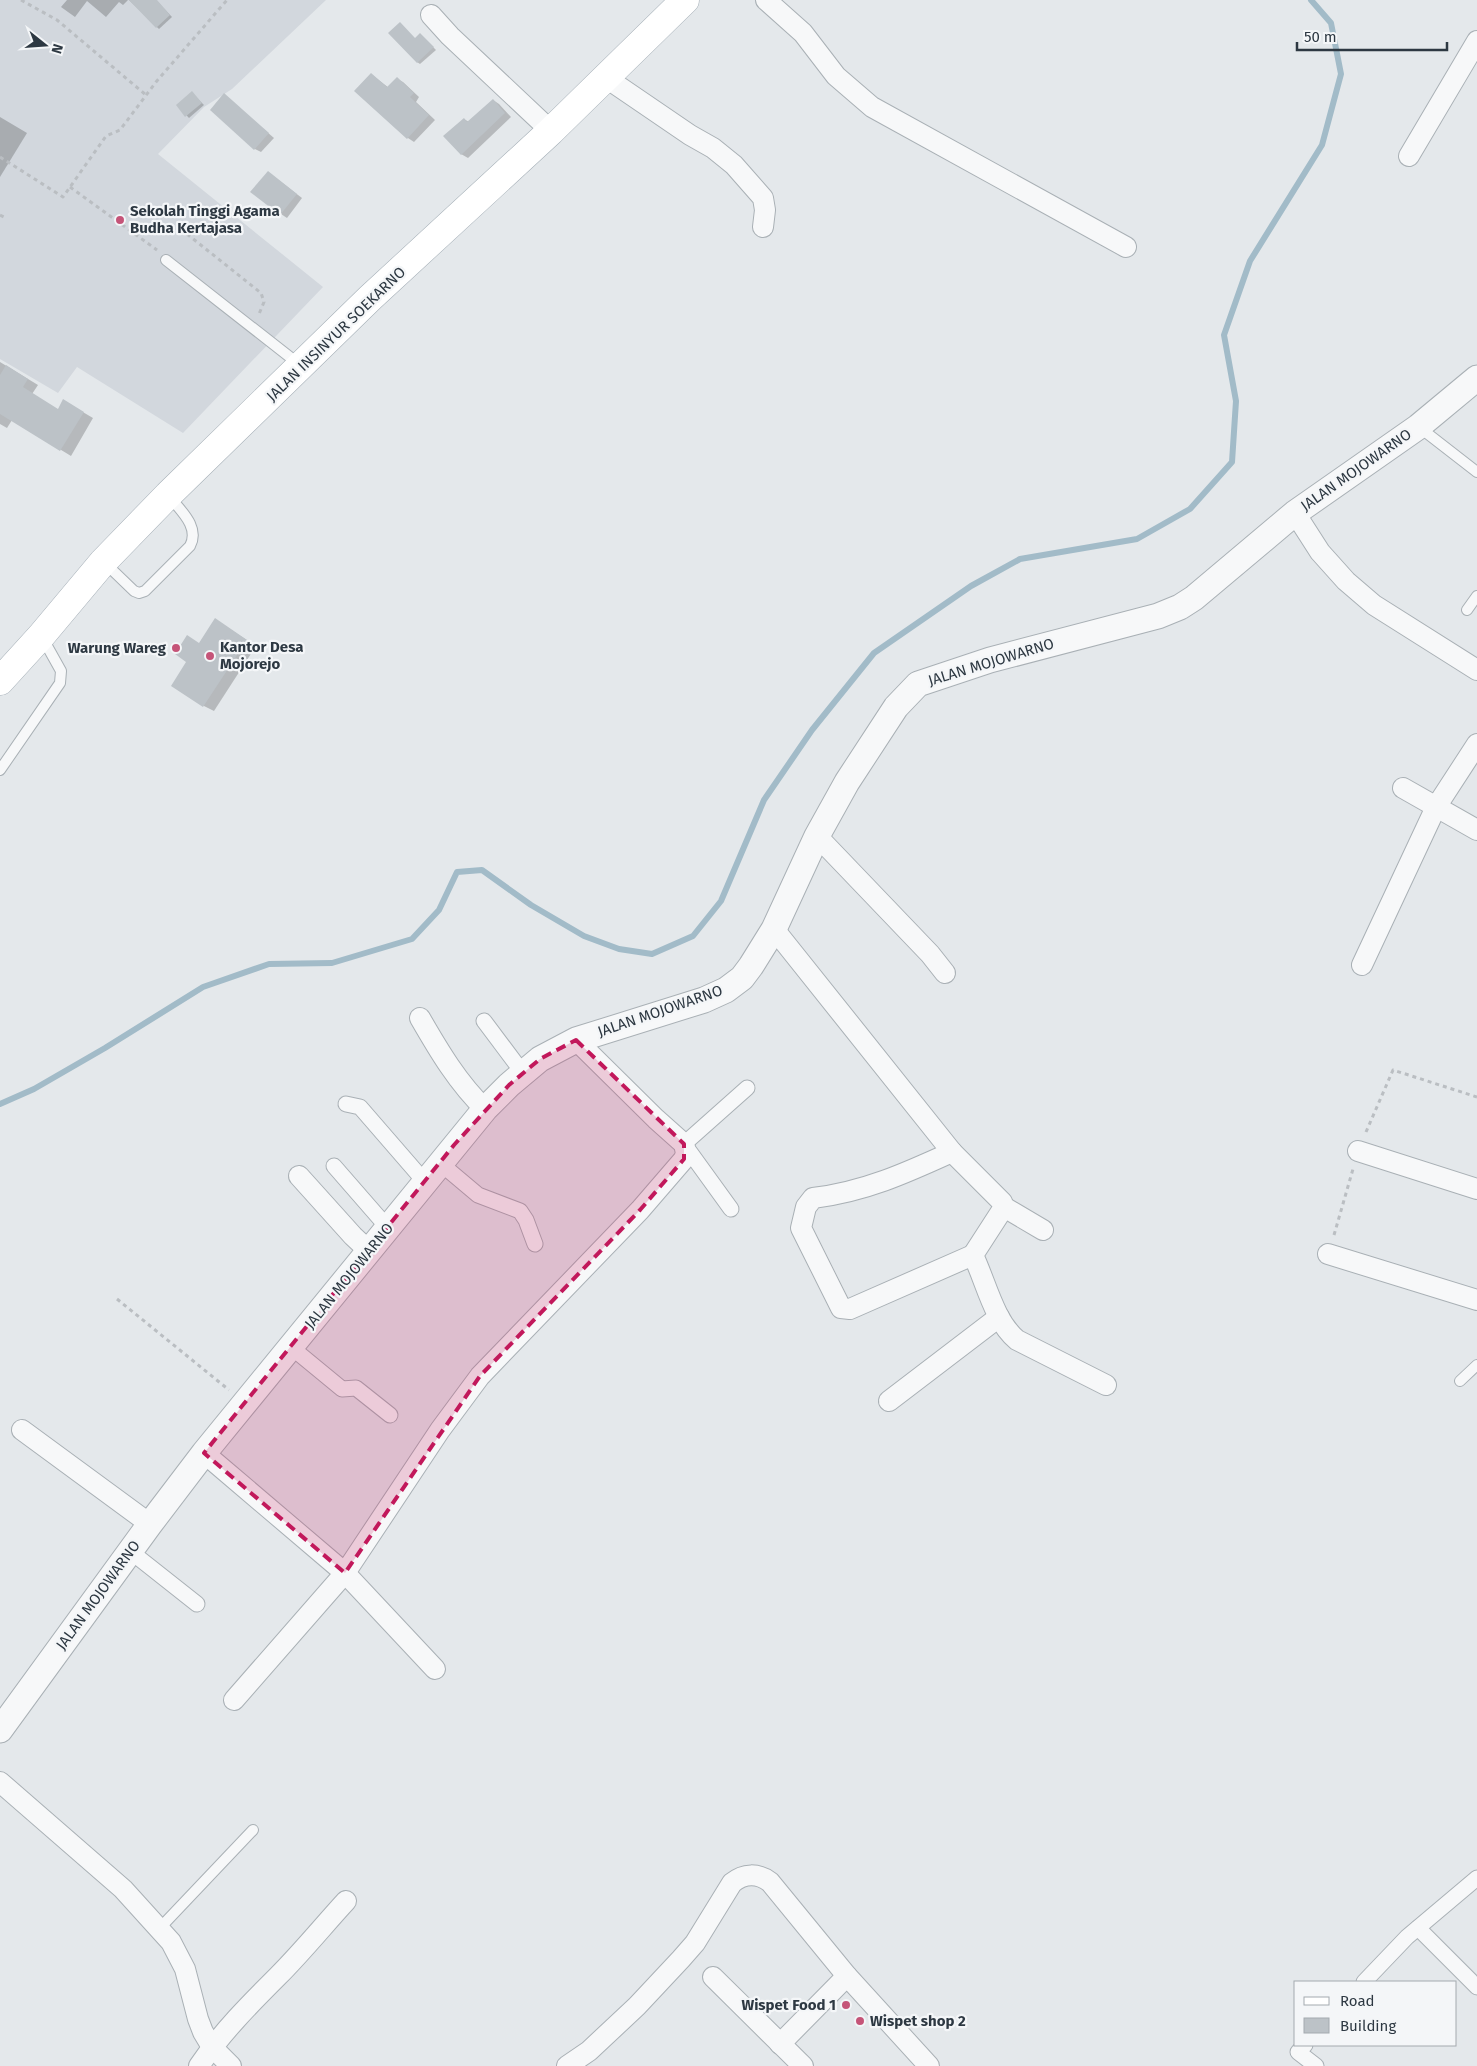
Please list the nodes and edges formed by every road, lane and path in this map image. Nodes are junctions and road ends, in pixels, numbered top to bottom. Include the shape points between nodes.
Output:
1 (21, 0) edge
2 (226, 0) edge
3 (766, 0) edge
4 (676, 3) edge
5 (432, 14) dead end
6 (1477, 41) edge
7 (605, 77) junction
8 (146, 96) junction
9 (551, 131) junction
10 (1408, 156) dead end
11 (0, 157) edge
12 (70, 187) junction
13 (0, 215) edge
14 (6, 218) dead end
15 (763, 226) dead end
16 (188, 234) dead end
17 (1126, 247) dead end
18 (166, 260) joint
19 (250, 326) junction
20 (301, 366) junction
21 (1477, 378) edge
22 (1418, 427) junction
23 (1477, 472) edge
24 (168, 495) junction
25 (1295, 513) junction
26 (104, 562) junction
27 (1477, 596) edge
28 (1466, 610) dead end
29 (41, 636) junction
30 (1477, 670) edge
31 (0, 681) edge
32 (1477, 744) edge
33 (0, 770) edge
34 (1402, 788) dead end
35 (1436, 807) junction
36 (1477, 830) edge
37 (817, 836) junction
38 (774, 929) junction
39 (1362, 965) dead end
40 (945, 973) dead end
41 (420, 1018) dead end
42 (484, 1021) dead end
43 (576, 1040) junction
44 (524, 1073) junction
45 (747, 1088) dead end
46 (346, 1104) dead end
47 (485, 1109) junction
48 (684, 1144) junction
49 (1358, 1151) dead end
50 (952, 1152) junction
51 (334, 1166) dead end
52 (432, 1172) junction
53 (299, 1176) dead end
54 (1477, 1188) edge
55 (1004, 1207) junction
56 (731, 1209) dead end
57 (388, 1228) junction
58 (1043, 1230) dead end
59 (535, 1244) dead end
60 (370, 1251) junction
61 (1328, 1254) dead end
62 (973, 1255) junction
63 (117, 1299) dead end
64 (1477, 1300) edge
65 (999, 1318) junction
66 (291, 1348) junction
67 (1477, 1365) edge
68 (1460, 1381) dead end
69 (1106, 1385) dead end
70 (890, 1401) dead end
71 (245, 1403) junction
72 (390, 1415) dead end
73 (22, 1430) dead end
74 (204, 1453) junction
75 (150, 1524) junction
76 (130, 1551) junction
77 (345, 1573) junction
78 (197, 1604) dead end
79 (435, 1669) dead end
80 (234, 1700) dead end
81 (0, 1730) edge
82 (0, 1782) edge
83 (253, 1830) dead end
84 (1477, 1878) edge
85 (346, 1901) dead end
86 (1418, 1928) junction
87 (159, 1929) junction
88 (847, 1976) junction
89 (713, 1977) dead end
90 (1365, 1981) edge
91 (1477, 1987) edge
92 (780, 2044) junction
93 (1305, 2046) edge
94 (212, 2047) junction
95 (200, 2066) edge
96 (231, 2066) edge
97 (567, 2066) edge
98 (803, 2066) edge
99 (929, 2066) edge
100 (1316, 2066) edge

1 - 8 path via 57,20
2 - 8 path
3 - 17 street via 803,33 836,76 872,107
4 - 7 main road, JALAN INSINYUR SOEKARNO
5 - 9 street via 450,36
6 - 10 street
7 - 9 main road, JALAN INSINYUR SOEKARNO
7 - 15 street via 734,165 762,198 765,210
8 - 12 path via 120,130 106,136
9 - 20 main road, JALAN INSINYUR SOEKARNO
11 - 12 path via 63,197
12 - 18 path via 157,250
13 - 14 path
16 - 19 path via 261,293 262,311
18 - 19 lane
19 - 20 lane
20 - 24 main road, JALAN INSINYUR SOEKARNO
21 - 22 street, JALAN MOJOWARNO
22 - 23 lane
22 - 25 street, JALAN MOJOWARNO
24 - 26 main road, JALAN INSINYUR SOEKARNO
24 - 26 lane via 194,528 190,546 145,591 139,593
25 - 30 street via 1320,552 1374,605
25 - 37 street, JALAN MOJOWARNO via 1214,583 1180,607 1158,616 990,660 918,684 876,735
26 - 29 main road, JALAN INSINYUR SOEKARNO
27 - 28 lane
29 - 31 main road, JALAN INSINYUR SOEKARNO
29 - 33 lane via 61,672 60,683
32 - 35 street
34 - 35 street
35 - 36 street
35 - 39 street
37 - 38 street, JALAN MOJOWARNO
37 - 40 street
38 - 43 street, JALAN MOJOWARNO via 752,966 726,990 704,1000
38 - 50 street
41 - 47 street via 468,1092
42 - 44 street
43 - 44 street, JALAN MOJOWARNO
43 - 48 street
44 - 47 street, JALAN MOJOWARNO
45 - 48 street
46 - 52 street via 360,1107
47 - 52 street, JALAN MOJOWARNO
48 - 56 street
48 - 77 street via 684,1159 640,1210 480,1376
49 - 54 street
50 - 55 street
50 - 62 street via 883,1183 813,1198 806,1207 800,1228 841,1308 846,1310
51 - 57 street
52 - 57 street, JALAN MOJOWARNO
52 - 59 street via 520,1211
53 - 60 street
55 - 58 street
55 - 62 street
57 - 60 street, JALAN MOJOWARNO
60 - 66 street, JALAN MOJOWARNO
61 - 64 street
62 - 65 street
63 - 71 path
65 - 69 street via 1007,1332 1017,1340
65 - 70 street
66 - 71 street, JALAN MOJOWARNO
66 - 72 street via 342,1389 356,1388
67 - 68 lane
71 - 74 street, JALAN MOJOWARNO
73 - 75 street
74 - 75 street, JALAN MOJOWARNO
74 - 77 street
75 - 76 street, JALAN MOJOWARNO
76 - 78 street
76 - 81 street, JALAN MOJOWARNO
77 - 79 street
77 - 80 street
82 - 87 street via 122,1888
83 - 87 lane
84 - 86 street
85 - 94 street
86 - 90 street
86 - 91 street
87 - 94 street via 171,1942 185,1969 198,2019
88 - 92 street
88 - 97 street via 770,1882 757,1875 740,1877 724,1894 695,1943 681,1959 637,2006 589,2051
88 - 99 street
89 - 92 street
92 - 98 street
93 - 100 street via 1298,2052
94 - 95 street
94 - 96 street

